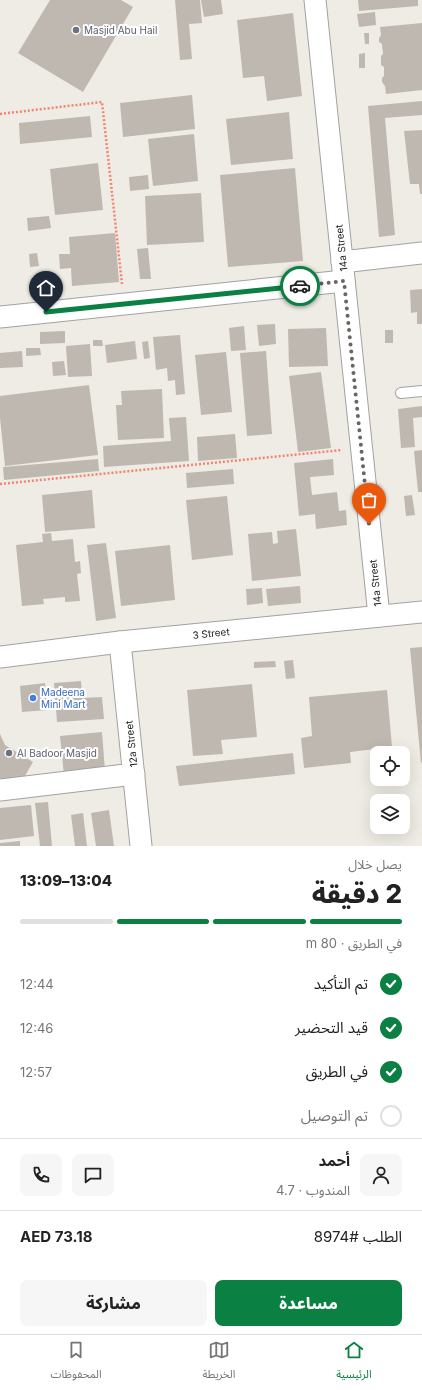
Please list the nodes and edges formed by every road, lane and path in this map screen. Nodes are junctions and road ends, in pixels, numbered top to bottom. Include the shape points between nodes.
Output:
1 (316, 0) edge
2 (0, 114) edge
3 (422, 254) edge
4 (343, 272) junction
5 (124, 304) junction
6 (0, 317) edge
7 (422, 391) edge
8 (401, 393) dead end
9 (361, 448) junction
10 (0, 484) edge
11 (422, 612) edge
12 (379, 616) junction
13 (120, 642) junction
14 (0, 657) edge
15 (134, 774) junction
16 (0, 790) edge
17 (140, 846) edge

1 - 4 street, 14a Street
2 - 5 path via 102,102
3 - 4 street
4 - 5 street
4 - 9 street, 14a Street
5 - 6 street
7 - 8 lane
9 - 10 path
9 - 12 street, 14a Street
11 - 12 street, 3 Street
12 - 13 street, 3 Street
13 - 14 street, 3 Street
13 - 15 street, 12a Street
15 - 16 street
15 - 17 street, 12a Street

